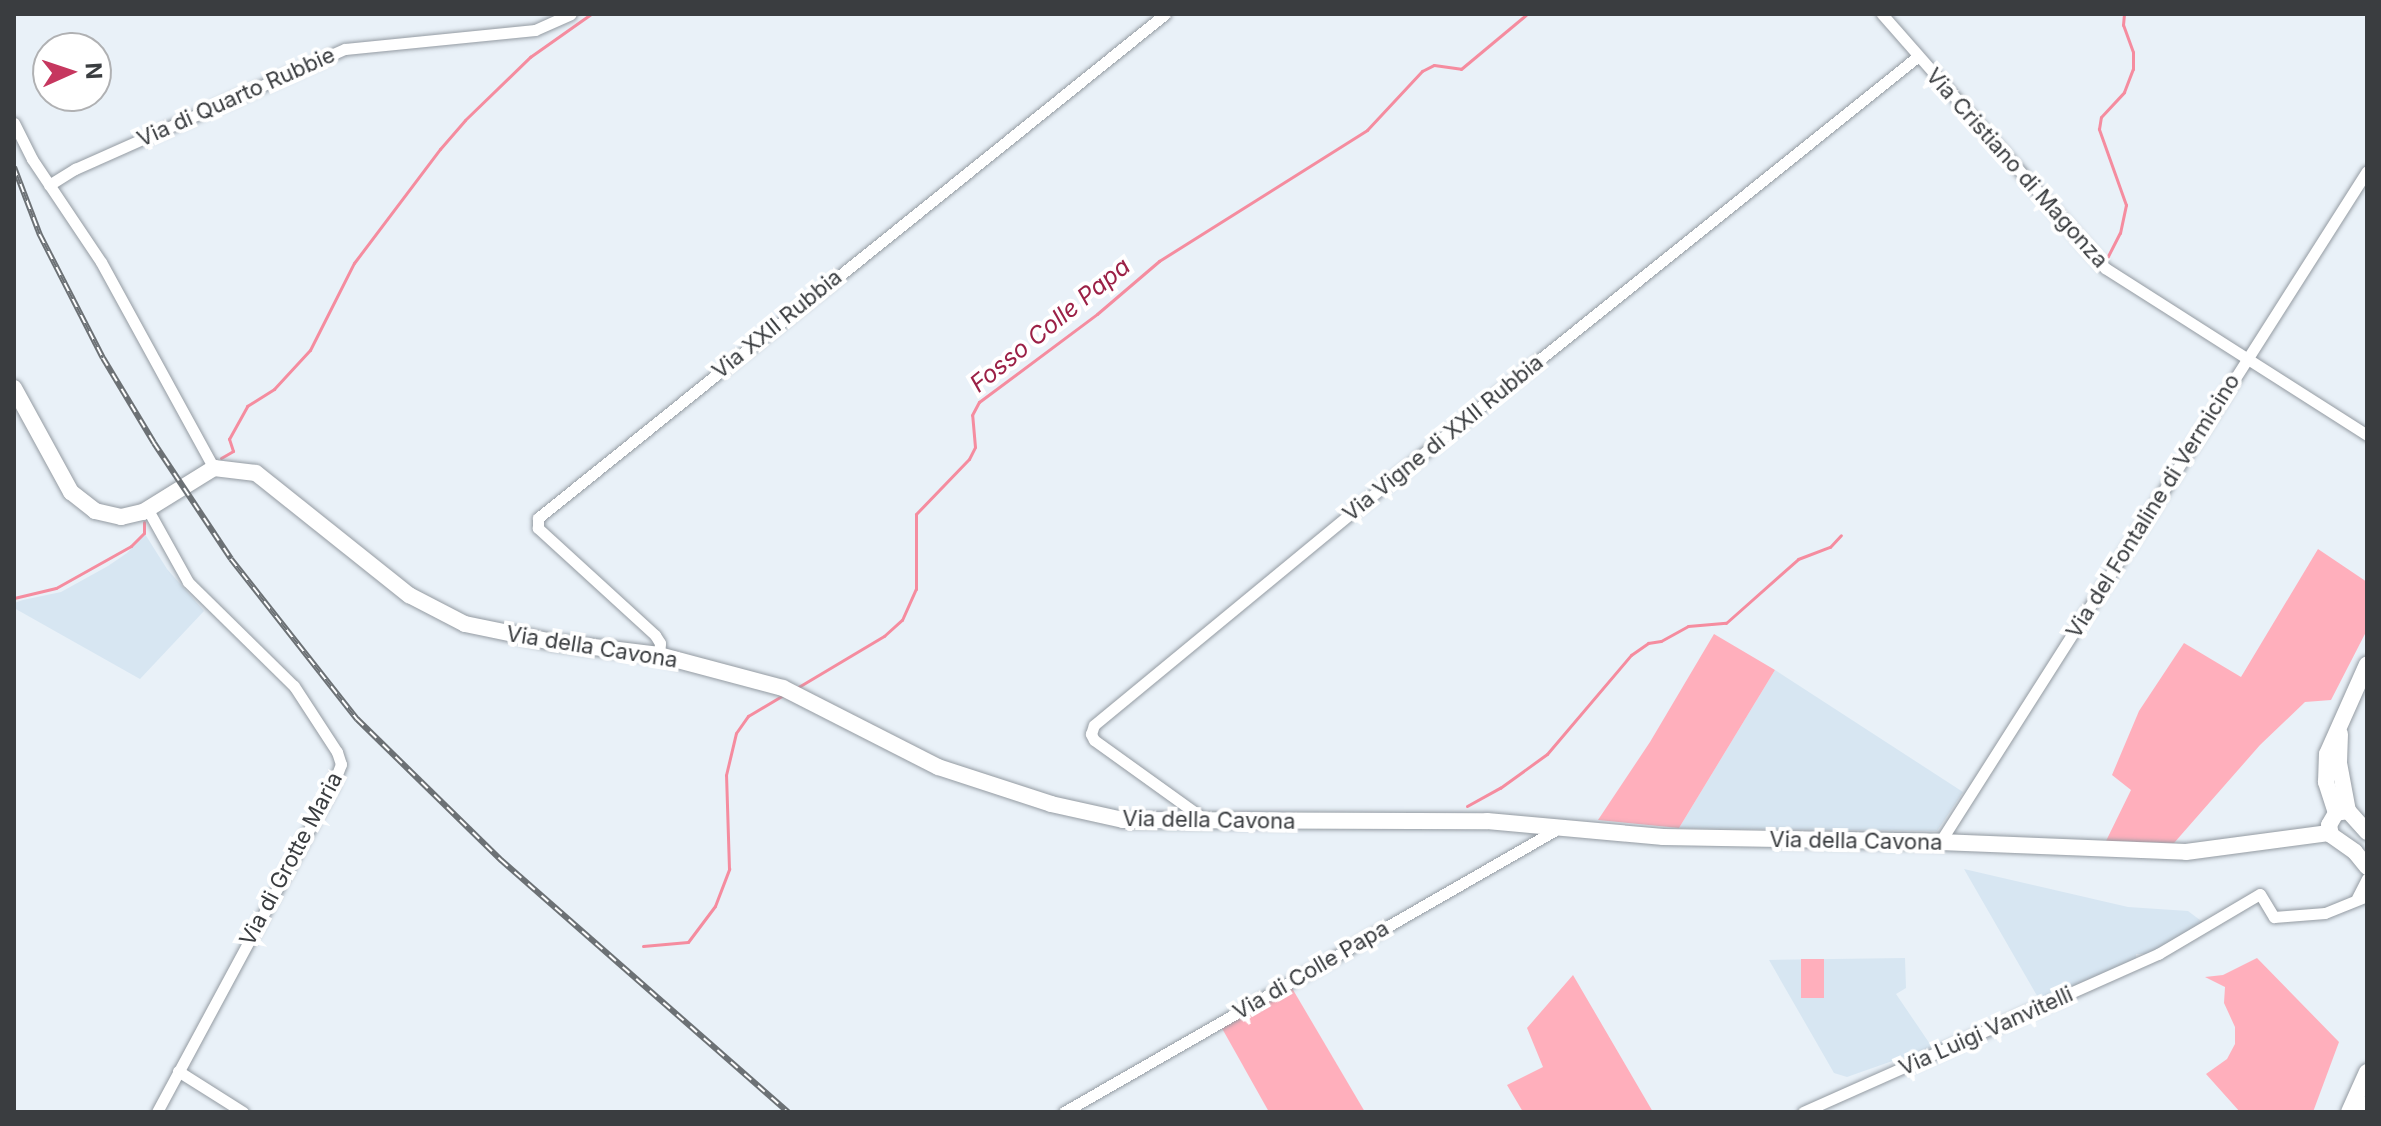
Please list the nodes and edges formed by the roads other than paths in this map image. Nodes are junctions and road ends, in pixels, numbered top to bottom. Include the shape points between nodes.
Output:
1 (571, 14) edge
2 (1165, 14) edge
3 (1882, 14) edge
4 (1917, 57) junction
5 (14, 123) edge
6 (2367, 171) edge
7 (49, 185) junction
8 (2246, 359) junction
9 (14, 388) edge
10 (2367, 435) edge
11 (214, 468) junction
12 (148, 510) junction
13 (659, 655) junction
14 (2367, 664) edge
15 (2342, 812) junction
16 (1208, 822) junction
17 (1559, 828) junction
18 (2367, 832) edge
19 (2329, 833) junction
20 (1940, 842) junction
21 (2367, 867) edge
22 (2367, 878) edge
23 (2362, 897) edge
24 (178, 1071) junction
25 (2367, 1072) edge
26 (2367, 1104) edge
27 (157, 1112) edge
28 (243, 1112) edge
29 (1064, 1112) edge
30 (1803, 1112) edge
31 (2349, 1112) edge
32 (2363, 1112) edge

1 - 7 street, Via di Quarto Rubbie via 535,30 345,49
2 - 13 street, Via XXII Rubbia via 538,518 538,528 655,635
3 - 4 street, Via Cristiano di Magonza
4 - 8 street, Via Cristiano di Magonza via 2105,268
4 - 16 street, Via Vigne di XXII Rubbia via 1094,725 1094,740
5 - 7 street
6 - 8 street, Via del Fontaline di Vermicino
7 - 11 street via 101,262
8 - 10 street, Via Cristiano di Magonza
8 - 20 street, Via del Fontaline di Vermicino
9 - 12 main road via 47,453 81,503 116,516
11 - 12 main road
11 - 13 main road, Via della Cavona via 256,473 409,595 465,624
12 - 24 street, Via di Grotte Maria via 188,582 294,686 341,764
13 - 16 main road, Via della Cavona via 790,691 938,767 1051,804 1123,820
14 - 15 main road via 2331,740 2325,767
15 - 18 main road
15 - 19 main road via 2329,825
16 - 17 main road, Via della Cavona via 1487,821
17 - 20 main road, Via della Cavona via 1663,837
17 - 29 street, Via di Colle Papa
19 - 20 main road, Via della Cavona via 2186,852
19 - 21 main road
22 - 23 street
23 - 30 street, Via Luigi Vanvitelli via 2325,913 2274,917 2260,894 2168,949
24 - 27 street, Via di Grotte Maria
24 - 28 street
25 - 31 main road
26 - 32 main road

